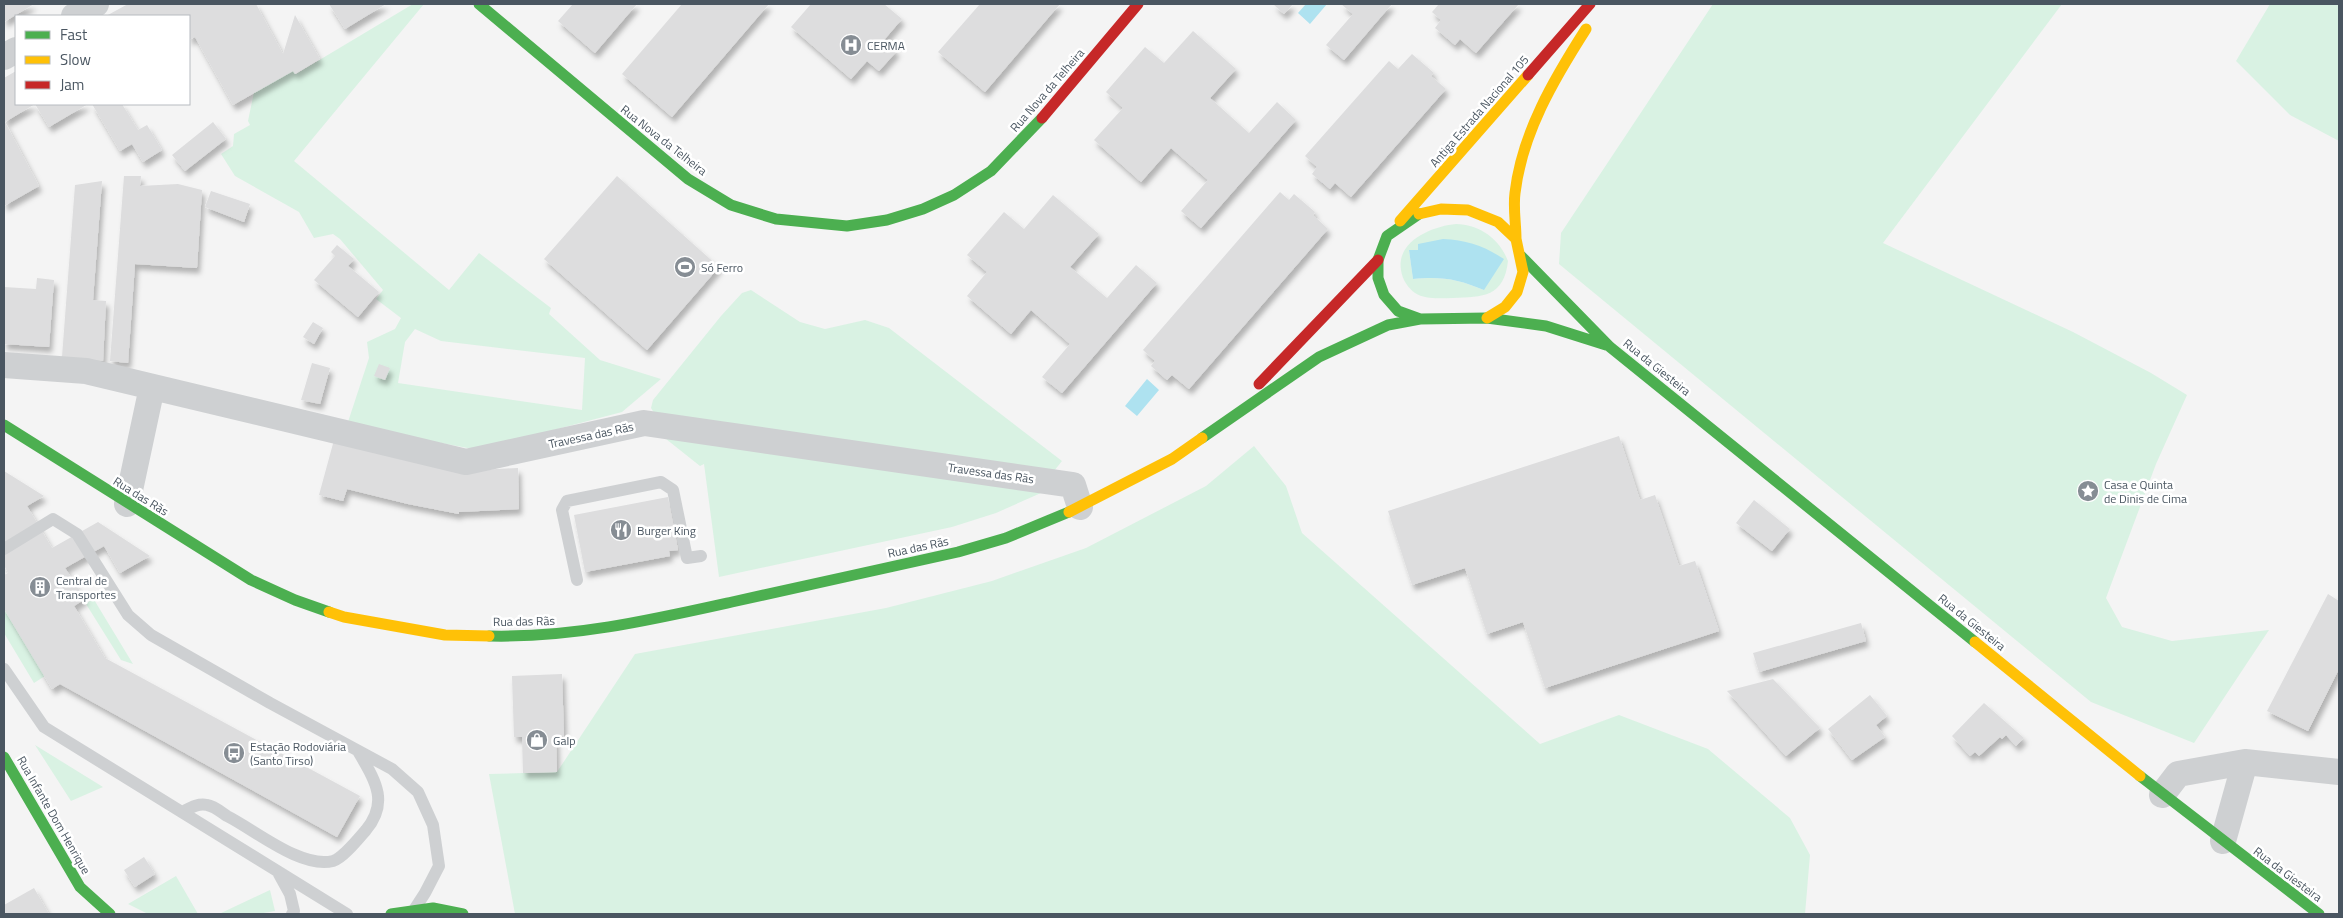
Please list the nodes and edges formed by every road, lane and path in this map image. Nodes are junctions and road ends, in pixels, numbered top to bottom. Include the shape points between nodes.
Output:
1 (96, 4) edge
2 (479, 4) edge
3 (1138, 4) edge
4 (1590, 4) edge
5 (1602, 4) edge
6 (76, 15) edge
7 (15, 51) edge
8 (4, 57) edge
9 (1387, 236) junction
10 (1516, 239) junction
11 (1521, 256) junction
12 (1378, 260) junction
13 (1487, 318) junction
14 (1420, 319) junction
15 (1610, 346) junction
16 (4, 365) edge
17 (152, 387) junction
18 (1224, 421) junction
19 (4, 425) edge
20 (127, 504) junction
21 (1080, 506) junction
22 (4, 549) edge
23 (701, 556) dead end
24 (577, 580) dead end
25 (4, 669) edge
26 (358, 750) junction
27 (2245, 762) junction
28 (8, 772) edge
29 (2339, 772) edge
30 (2162, 795) junction
31 (182, 812) junction
32 (2223, 841) junction
33 (278, 872) junction
34 (80, 887) junction
35 (84, 905) dead end
36 (413, 913) edge
37 (110, 914) edge
38 (292, 914) edge
39 (347, 914) edge
40 (392, 914) edge
41 (463, 914) edge
42 (2319, 914) edge

1 - 6 street
2 - 3 main road, Rua Nova da Telheira via 688,179 731,204 776,218 848,226 887,220 923,209 954,195 990,171 1031,131
4 - 9 main road, Antiga Estrada Nacional 105
5 - 10 main road via 1572,50 1528,135 1515,194
7 - 8 street
9 - 10 main road via 1415,215 1441,209 1468,210 1498,222
9 - 12 main road
10 - 11 main road
11 - 13 main road via 1523,272 1518,292
11 - 15 main road, Rua da Giesteira
12 - 14 main road via 1378,278 1384,295 1398,310
12 - 18 main road
13 - 14 main road
13 - 15 main road via 1546,326
14 - 18 main road via 1388,325 1319,357
15 - 30 main road, Rua da Giesteira
16 - 17 street, Travessa das Rãs via 86,371
17 - 20 street
17 - 21 street, Travessa das Rãs via 466,462 644,423 1073,485
18 - 21 main road via 1172,459
19 - 20 main road, Rua das Rãs
20 - 21 main road, Rua das Rãs via 251,580 344,617 445,635 527,637 631,624 958,552 1006,538
22 - 26 lane via 53,519 77,534 128,615 151,635
23 - 24 lane via 687,558 672,490 661,482 567,501 562,510
25 - 31 lane via 44,726
26 - 31 lane via 375,780 379,799 373,822 334,861 309,861 274,845 208,805 197,805
26 - 36 lane via 392,768 418,792 433,826 439,866
27 - 29 street
27 - 30 street via 2178,774
27 - 32 street
28 - 34 main road, Rua Infante Dom Henrique
30 - 32 main road, Rua da Giesteira
31 - 33 lane
32 - 42 main road, Rua da Giesteira
33 - 38 lane via 290,894
33 - 39 lane
34 - 35 main road
34 - 37 main road
36 - 40 main road
36 - 41 main road via 433,908

